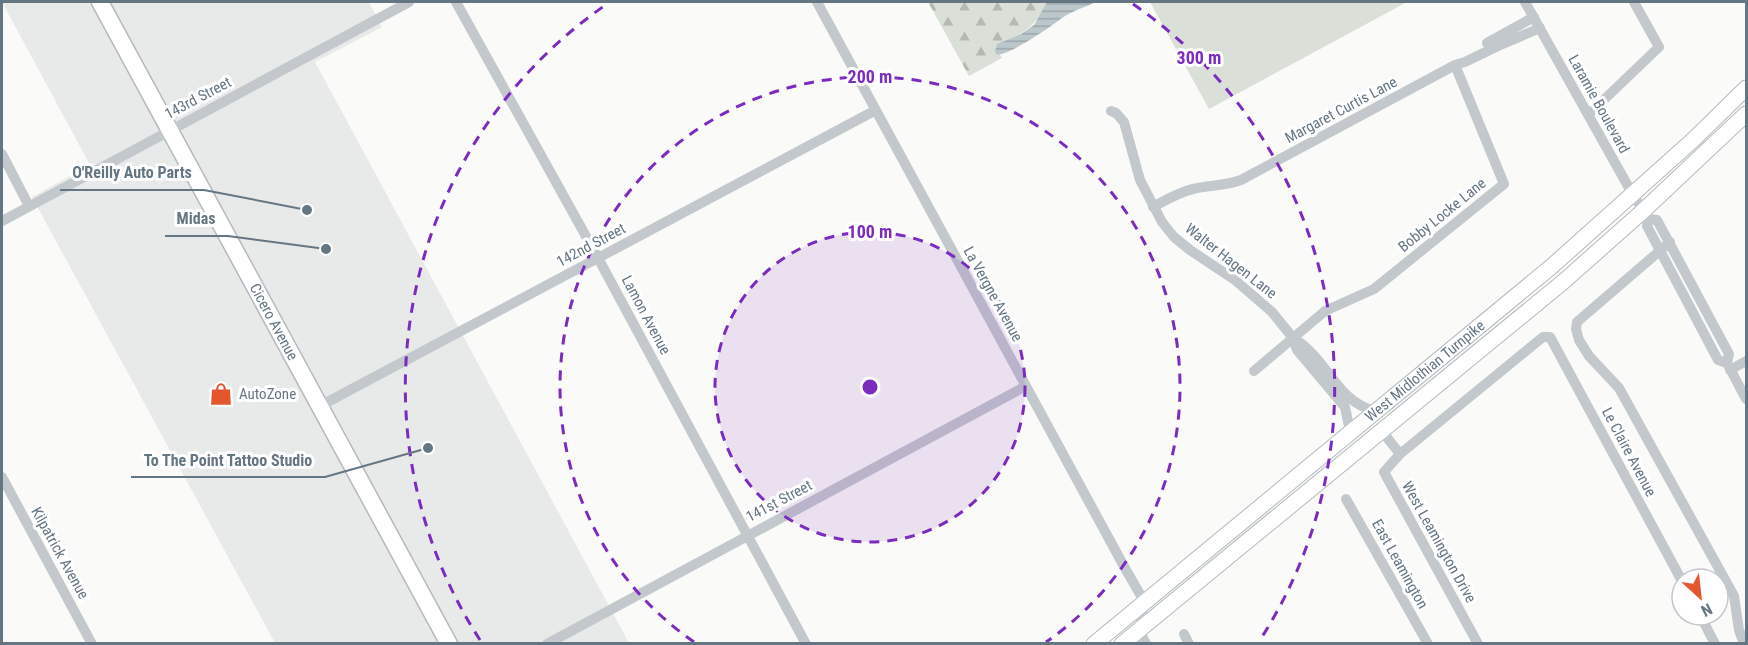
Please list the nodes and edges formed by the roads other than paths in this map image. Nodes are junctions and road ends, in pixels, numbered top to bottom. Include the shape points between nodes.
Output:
1 (100, 2) edge
2 (409, 2) edge
3 (456, 2) edge
4 (817, 2) edge
5 (1525, 2) edge
6 (1634, 2) edge
7 (1534, 17) junction
8 (1540, 28) junction
9 (1455, 65) junction
10 (1746, 88) edge
11 (876, 110) junction
12 (1111, 111) dead end
13 (1746, 114) edge
14 (1588, 115) junction
15 (170, 130) junction
16 (2, 154) edge
17 (1633, 195) junction
18 (30, 206) junction
19 (1153, 207) junction
20 (1646, 215) junction
21 (2, 221) edge
22 (1670, 242) junction
23 (1661, 250) junction
24 (598, 258) junction
25 (1293, 338) junction
26 (1746, 361) edge
27 (1729, 367) junction
28 (1254, 370) dead end
29 (1026, 386) junction
30 (1746, 399) edge
31 (320, 406) junction
32 (1369, 416) junction
33 (1381, 430) junction
34 (1350, 431) junction
35 (1400, 454) junction
36 (2, 477) edge
37 (1346, 499) dead end
38 (747, 535) junction
39 (1674, 567) edge
40 (1144, 601) junction
41 (1706, 627) edge
42 (1142, 637) edge
43 (92, 644) edge
44 (449, 644) edge
45 (547, 644) edge
46 (806, 644) edge
47 (1094, 644) edge
48 (1122, 644) edge
49 (1428, 644) edge
50 (1478, 644) edge
51 (1715, 644) edge
52 (1744, 644) edge

1 - 15 main road, Cicero Avenue
2 - 15 street, 143rd Street
3 - 24 street, Lamon Avenue
4 - 11 street, La Vergne Avenue
5 - 7 street, Laramie Boulevard
6 - 14 street via 1659,47
7 - 8 street, Laramie Boulevard
7 - 9 street
8 - 9 street, Margaret Curtis Lane
8 - 14 street, Laramie Boulevard
9 - 19 street, Margaret Curtis Lane via 1250,176 1180,193
9 - 25 street, Bobby Locke Lane via 1504,184 1374,289 1332,306
10 - 17 main road, West Midlothian Turnpike
11 - 24 street, 142nd Street
11 - 29 street, La Vergne Avenue
12 - 19 street, Walter Hagen Lane via 1124,122 1137,172
13 - 20 main road, West Midlothian Turnpike
14 - 17 street, Laramie Boulevard
15 - 18 street, 143rd Street
15 - 31 main road, Cicero Avenue
16 - 18 street
17 - 20 street, Laramie Boulevard
17 - 32 main road, West Midlothian Turnpike
18 - 21 street, 143rd Street
19 - 25 street, Walter Hagen Lane via 1174,237 1252,293
20 - 22 street, Laramie Boulevard via 1657,220
20 - 23 street, Laramie Boulevard via 1647,226
20 - 33 main road, West Midlothian Turnpike
22 - 23 street
22 - 27 street, Laramie Boulevard via 1729,354
23 - 27 street, Laramie Boulevard via 1718,360
23 - 52 street via 1577,321 1576,328 1589,356 1620,388 1734,596
24 - 31 street, 142nd Street
24 - 38 street, Lamon Avenue
25 - 28 street
25 - 32 street, Walter Hagen Lane via 1305,344
25 - 34 street, Walter Hagen Lane via 1297,350 1346,407
26 - 27 street
27 - 30 street, Laramie Boulevard
29 - 38 street, 141st Street
29 - 40 street, La Vergne Avenue
31 - 44 main road, Cicero Avenue
32 - 33 main road
32 - 34 main road, West Midlothian Turnpike
33 - 35 street
33 - 42 main road, West Midlothian Turnpike
34 - 40 main road, West Midlothian Turnpike
35 - 39 street, Le Claire Avenue via 1543,337 1550,336
35 - 50 street, West Leamington Drive via 1384,472
36 - 43 street, Kilpatrick Avenue
37 - 49 street, East Leamington
38 - 45 street, 141st Street
38 - 46 street, Lamon Avenue
40 - 42 street
40 - 47 main road, West Midlothian Turnpike
41 - 51 street
42 - 48 main road, West Midlothian Turnpike

